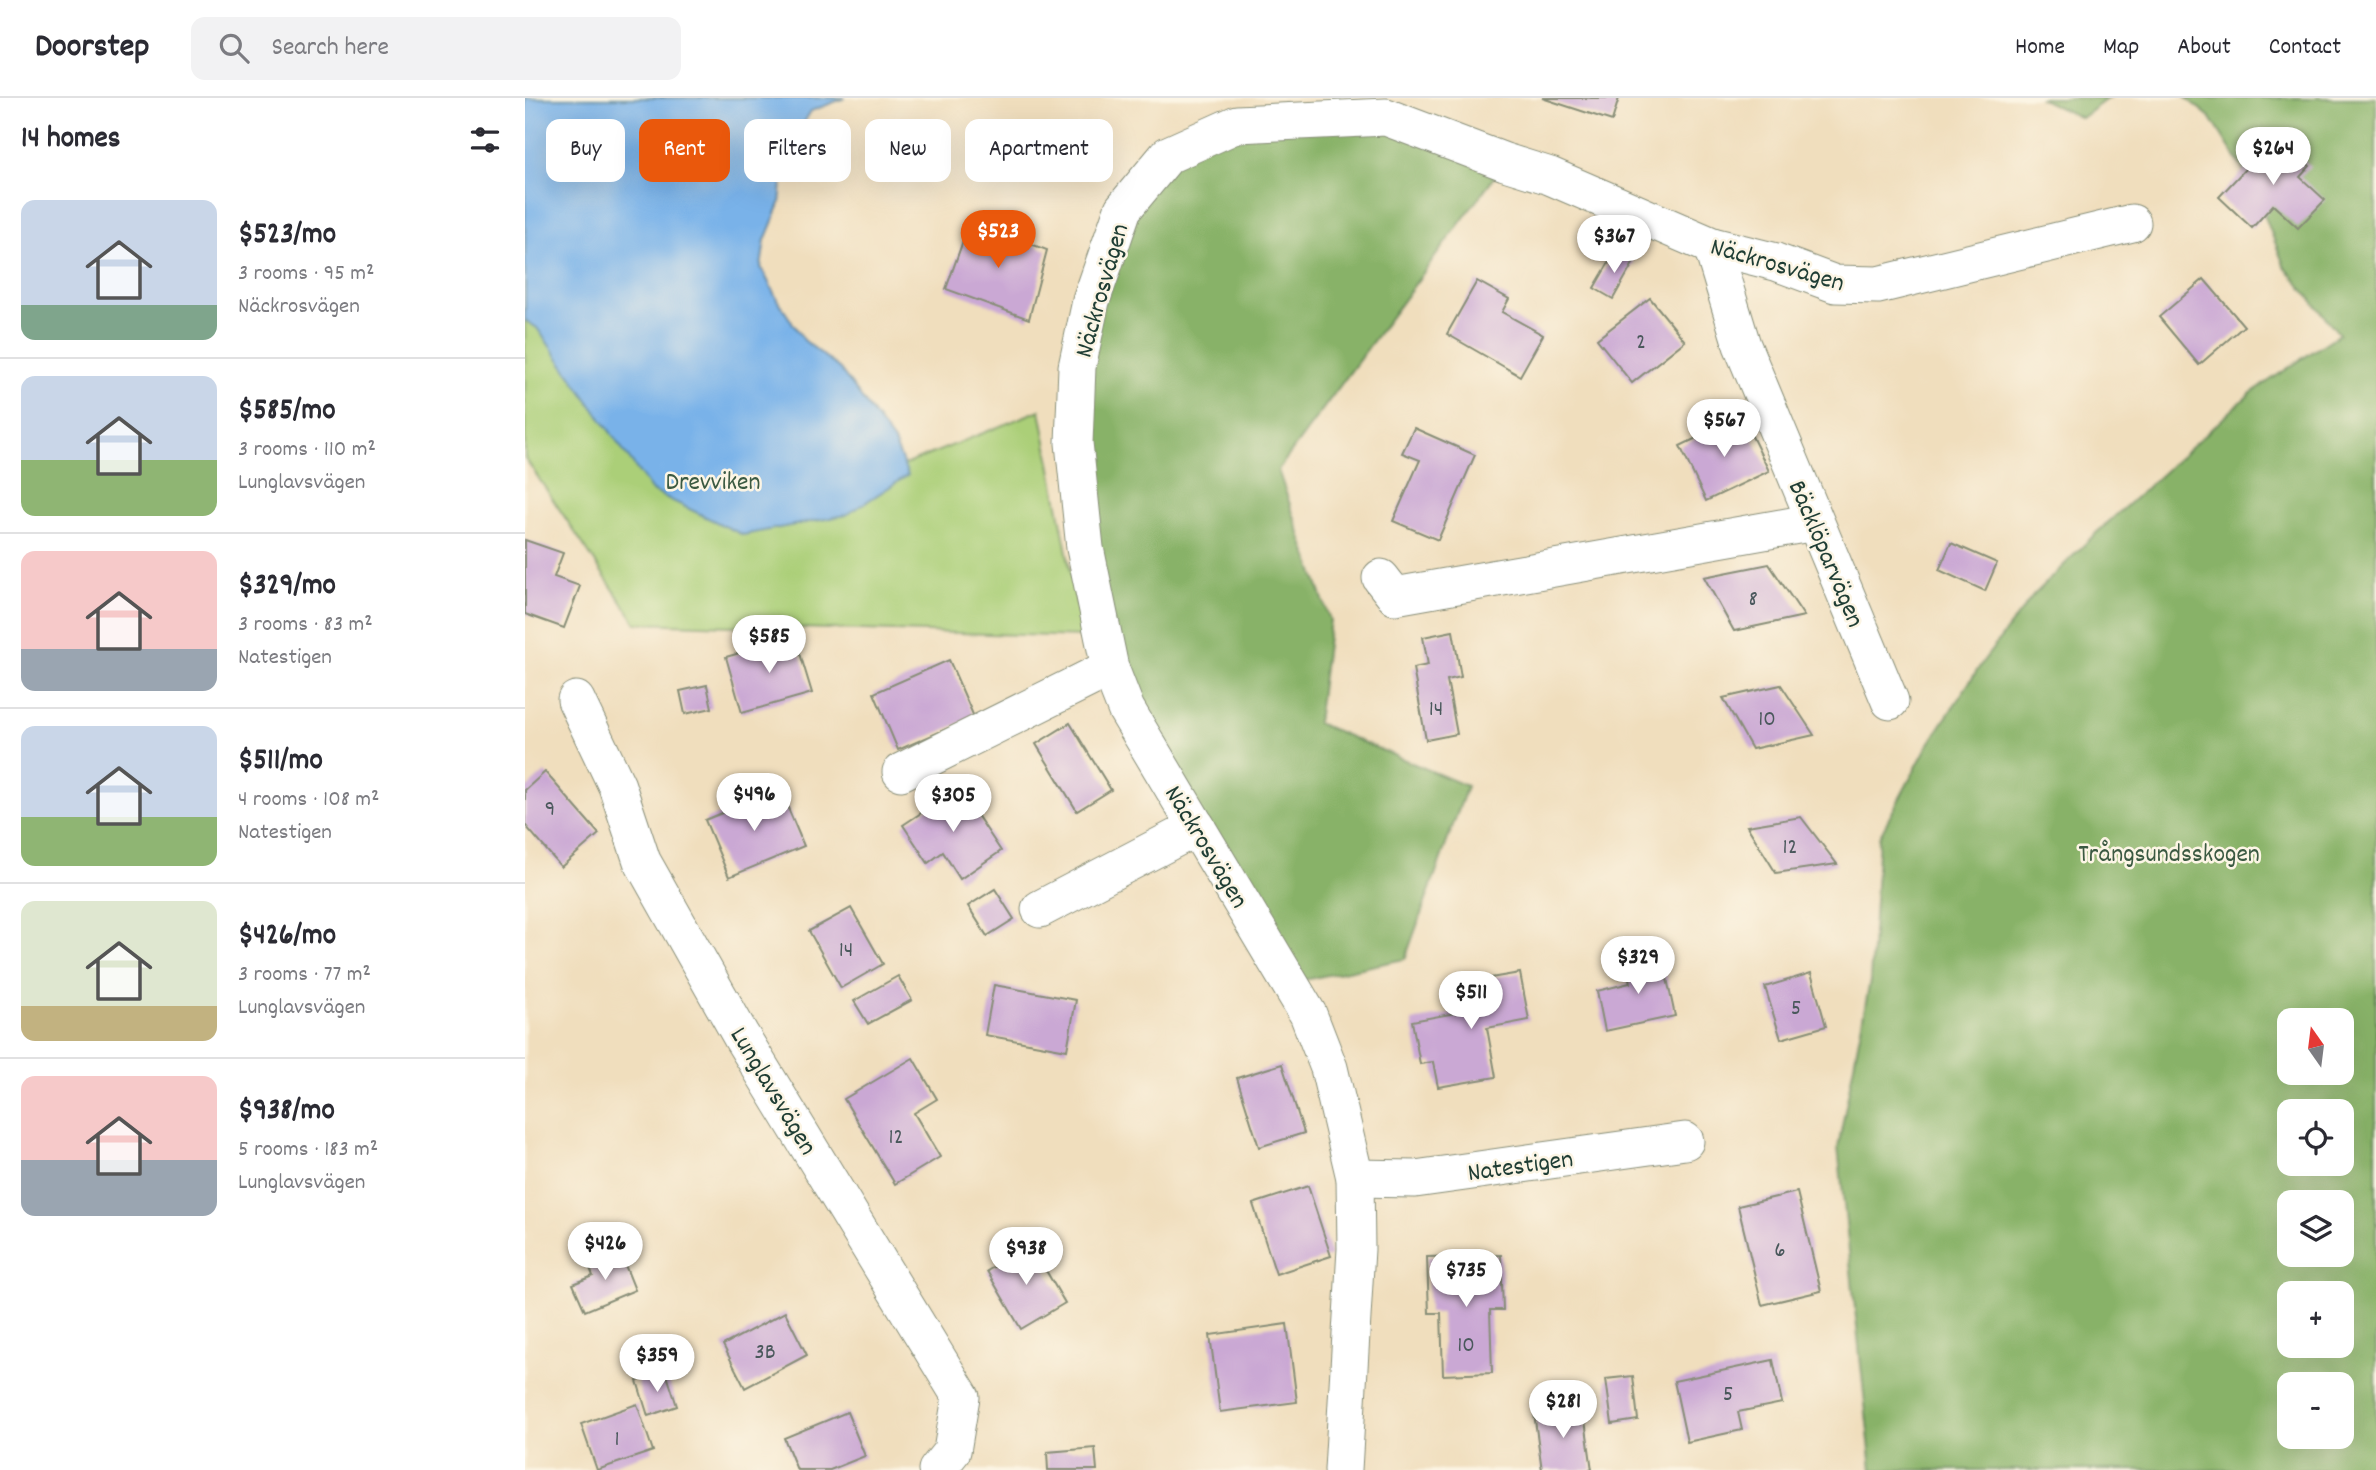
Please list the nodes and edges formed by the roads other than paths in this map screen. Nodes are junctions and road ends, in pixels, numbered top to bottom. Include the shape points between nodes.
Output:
1 (2132, 223) dead end
2 (1712, 246) junction
3 (1815, 522) junction
4 (1381, 578) dead end
5 (1110, 668) junction
6 (576, 701) dead end
7 (1890, 701) dead end
8 (901, 772) dead end
9 (1197, 828) junction
10 (1039, 909) dead end
11 (1685, 1141) dead end
12 (1355, 1178) junction
13 (937, 1470) edge
14 (1343, 1470) edge

1 - 2 street, Näckrosvägen via 1878,285 1835,284 1776,262
2 - 3 street, Bäcklöparvägen via 1742,345
2 - 5 street, Näckrosvägen via 1550,176 1386,117 1237,124 1168,155 1123,209 1091,301 1077,367 1074,443 1082,522
3 - 4 street via 1395,596
3 - 7 street, Bäcklöparvägen
5 - 8 street
5 - 9 street, Näckrosvägen via 1126,709
6 - 13 street, Lunglavsvägen via 617,786 642,861 741,1036 961,1397 952,1451
9 - 10 street
9 - 12 street, Näckrosvägen via 1308,1014 1329,1068
11 - 12 street, Natestigen via 1415,1179
12 - 14 street, Näckrosvägen via 1356,1249

